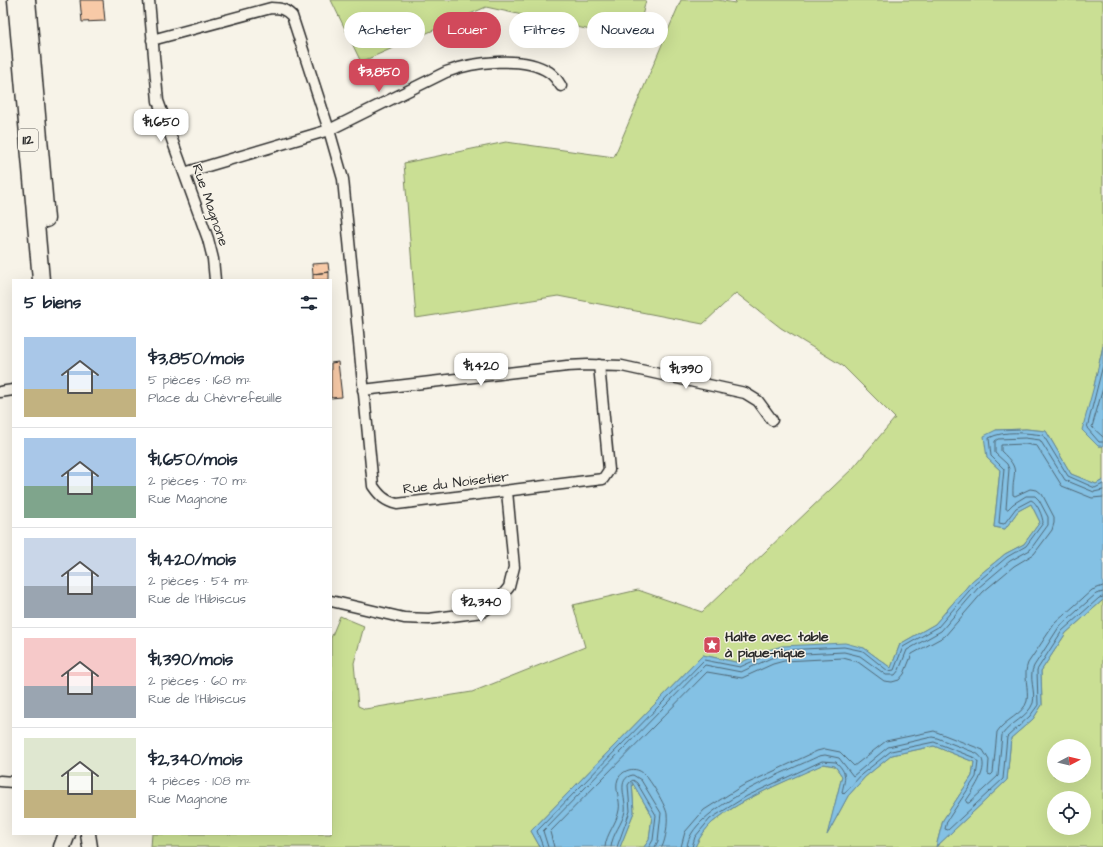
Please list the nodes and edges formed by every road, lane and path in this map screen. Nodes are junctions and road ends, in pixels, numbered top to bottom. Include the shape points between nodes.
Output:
1 (16, 0) edge
2 (27, 0) edge
3 (149, 0) edge
4 (152, 40) junction
5 (561, 86) dead end
6 (329, 130) junction
7 (184, 173) junction
8 (41, 279) edge
9 (51, 279) edge
10 (215, 279) edge
11 (599, 365) junction
12 (12, 390) edge
13 (363, 390) junction
14 (0, 392) edge
15 (772, 420) dead end
16 (507, 491) junction
17 (332, 601) edge
18 (0, 781) edge
19 (12, 782) edge
20 (67, 835) edge
21 (88, 835) edge
22 (62, 847) edge
23 (90, 847) edge

1 - 8 main road, 112
2 - 9 main road
3 - 4 street, Rue Magnone
4 - 6 street, Rue du Noisetier via 271,8 286,10 295,23
4 - 7 street, Rue Magnone via 158,101
5 - 6 street via 549,72 532,66 501,62 475,64 446,72
6 - 7 street
6 - 13 street, Rue du Noisetier via 343,179
7 - 10 street, Rue Magnone via 208,239
11 - 13 street via 567,366
11 - 15 street via 644,370 746,393 758,401
11 - 16 street, Rue du Noisetier via 609,470 603,479
12 - 14 street
13 - 16 street, Rue du Noisetier via 373,486 379,496 397,504
16 - 17 street via 514,567 509,587 497,602 482,612 404,618
18 - 19 street
20 - 22 main road
21 - 23 street

